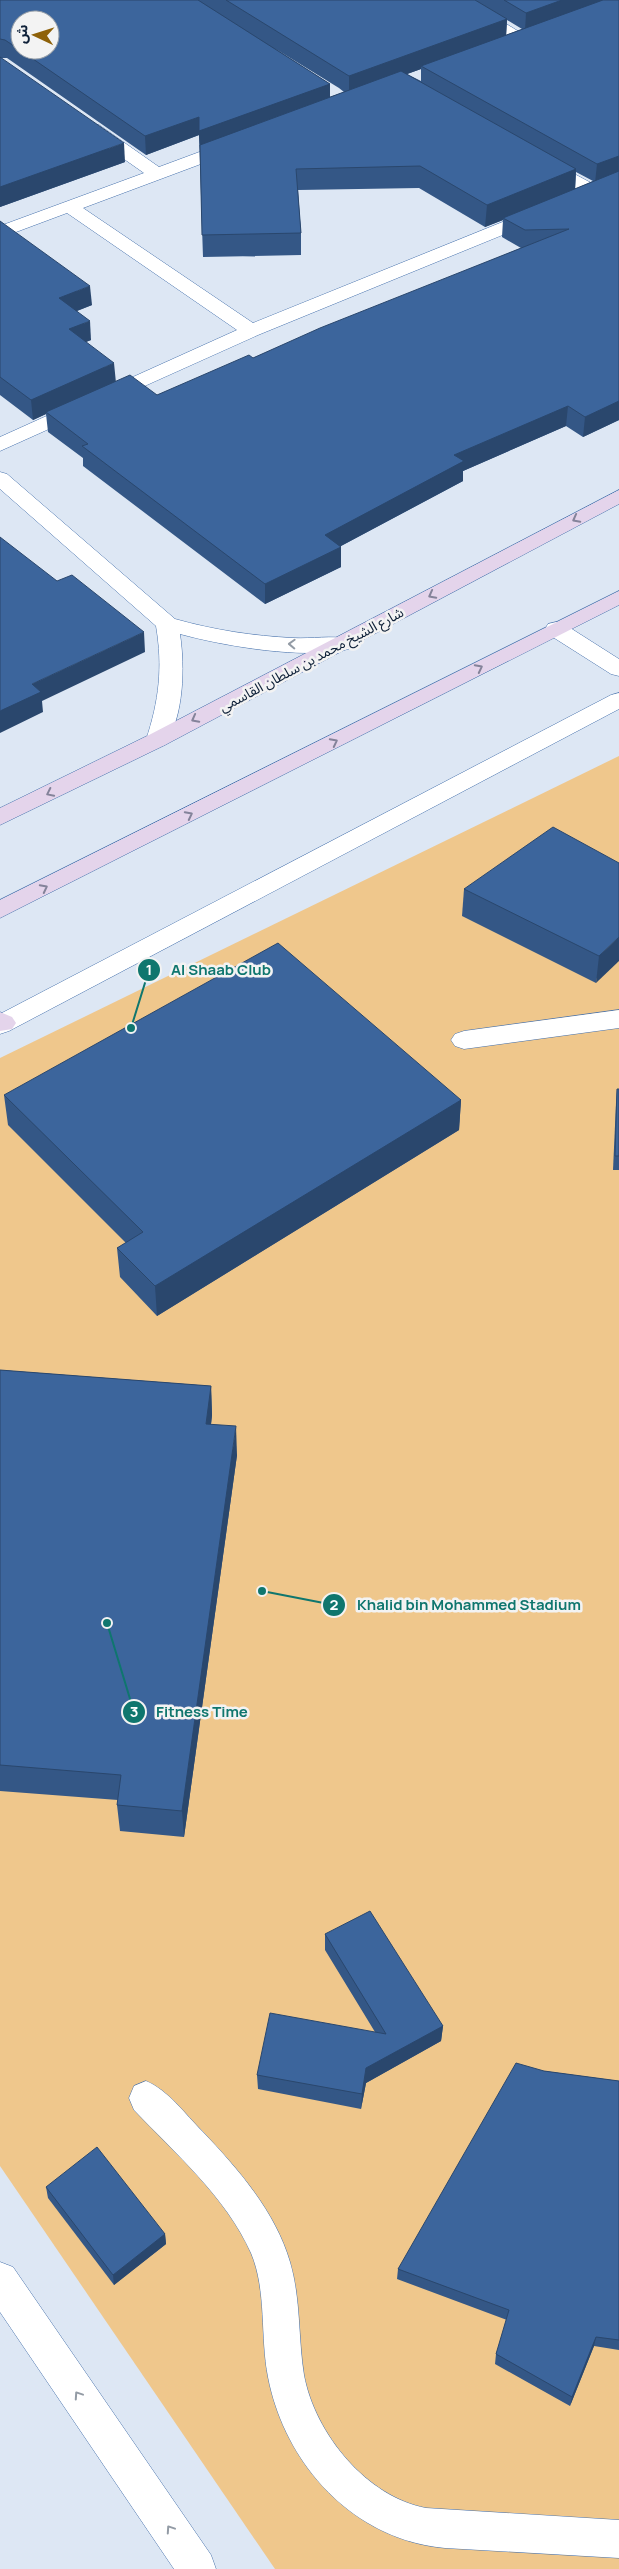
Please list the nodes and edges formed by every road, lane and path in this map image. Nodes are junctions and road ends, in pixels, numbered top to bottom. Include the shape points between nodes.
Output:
1 (455, 0) edge
2 (540, 33) edge
3 (523, 39) junction
4 (504, 46) edge
5 (79, 119) edge
6 (248, 141) edge
7 (524, 152) edge
8 (158, 174) junction
9 (575, 199) edge
10 (556, 206) edge
11 (70, 207) junction
12 (0, 232) edge
13 (251, 331) junction
14 (0, 445) edge
15 (0, 478) edge
16 (619, 496) edge
17 (619, 597) edge
18 (166, 624) junction
19 (556, 629) junction
20 (341, 644) junction
21 (619, 669) edge
22 (619, 700) edge
23 (157, 740) junction
24 (0, 818) edge
25 (0, 910) edge
26 (619, 1019) edge
27 (1, 1023) edge
28 (464, 1040) dead end
29 (146, 2098) dead end
30 (0, 2280) edge
31 (619, 2539) edge
32 (197, 2569) edge

1 - 3 street
2 - 3 street
3 - 4 street
5 - 8 street
6 - 8 street
7 - 9 street via 602,188
8 - 11 street
10 - 13 street
11 - 12 street
11 - 13 street
13 - 14 street
15 - 18 street
16 -> 20 main road, شارع الشيخ محمد بن سلطان القاسمي
17 - 19 main road
20 -> 18 street via 251,642
18 - 23 street via 172,652 173,681 168,710
19 - 21 street
25 -> 19 main road
20 -> 23 main road, شارع الشيخ محمد بن سلطان القاسمي
22 - 27 street
23 -> 24 main road, شارع الشيخ محمد بن سلطان القاسمي
26 - 28 street
29 - 31 street via 251,2216 266,2246 275,2279 282,2355 291,2397 314,2444 334,2473 356,2495 408,2523 445,2529
32 -> 30 street

